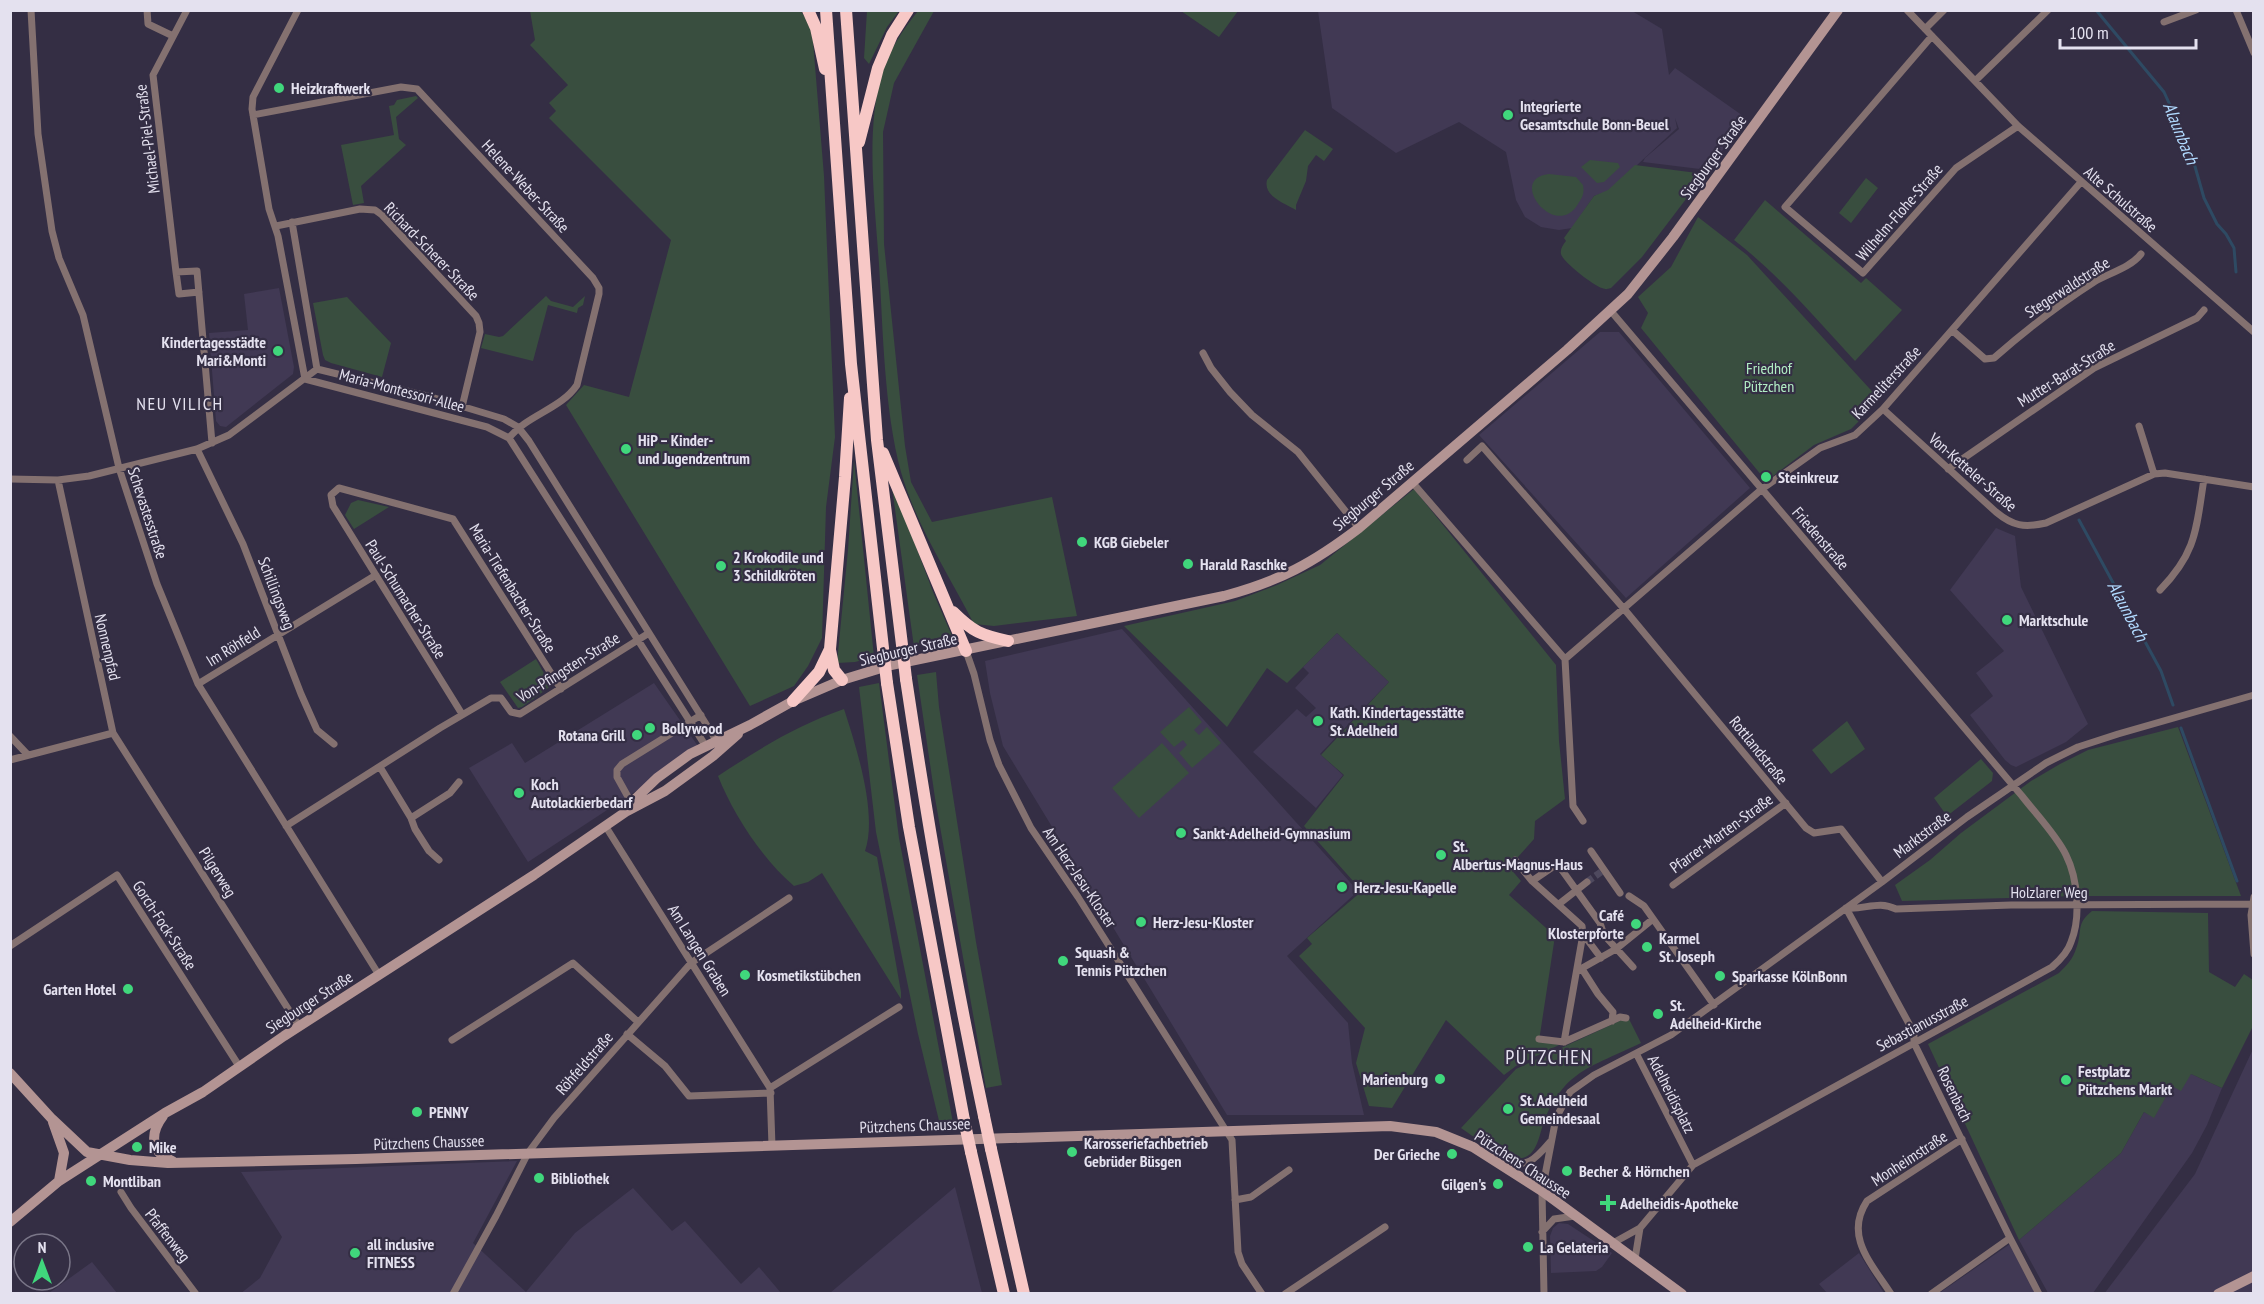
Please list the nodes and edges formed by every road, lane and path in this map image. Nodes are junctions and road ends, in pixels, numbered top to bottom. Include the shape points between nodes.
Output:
1 (31, 10) edge
2 (147, 10) edge
3 (187, 10) edge
4 (298, 10) edge
5 (808, 10) edge
6 (826, 10) edge
7 (846, 10) edge
8 (908, 10) edge
9 (1838, 10) edge
10 (1907, 10) edge
11 (1944, 10) edge
12 (2048, 10) edge
13 (2196, 10) edge
14 (2236, 10) edge
15 (2164, 22) dead end
16 (1925, 29) junction
17 (173, 36) junction
18 (1932, 36) junction
19 (2253, 53) edge
20 (1975, 81) junction
21 (834, 103) junction
22 (253, 115) junction
23 (2018, 126) junction
24 (857, 152) junction
25 (2081, 183) junction
26 (292, 222) junction
27 (276, 226) junction
28 (2141, 254) dead end
29 (176, 272) junction
30 (199, 292) junction
31 (1610, 310) junction
32 (2204, 310) dead end
33 (1953, 331) junction
34 (2253, 332) edge
35 (1203, 353) dead end
36 (852, 363) junction
37 (317, 369) junction
38 (305, 379) junction
39 (462, 406) junction
40 (1883, 409) junction
41 (2139, 426) dead end
42 (518, 427) junction
43 (509, 438) junction
44 (878, 440) junction
45 (212, 443) junction
46 (197, 449) junction
47 (1467, 460) dead end
48 (119, 468) junction
49 (1948, 469) junction
50 (2154, 474) junction
51 (10, 479) edge
52 (2205, 479) junction
53 (58, 480) junction
54 (1412, 482) junction
55 (2253, 487) edge
56 (1762, 489) junction
57 (331, 495) joint
58 (1359, 528) junction
59 (376, 575) junction
60 (2160, 590) dead end
61 (950, 609) junction
62 (1625, 610) junction
63 (649, 633) junction
64 (278, 634) junction
65 (638, 639) junction
66 (1008, 641) junction
67 (830, 649) junction
68 (966, 651) junction
69 (1565, 659) junction
70 (842, 680) junction
71 (198, 684) junction
72 (561, 689) junction
73 (2253, 695) edge
74 (793, 700) junction
75 (462, 714) junction
76 (700, 715) junction
77 (690, 722) junction
78 (750, 725) junction
79 (114, 732) junction
80 (10, 735) edge
81 (716, 740) junction
82 (334, 744) dead end
83 (705, 745) junction
84 (27, 754) junction
85 (713, 756) junction
86 (10, 760) edge
87 (380, 767) junction
88 (459, 782) dead end
89 (2012, 784) junction
90 (1786, 803) junction
91 (631, 807) junction
92 (411, 818) junction
93 (1583, 821) dead end
94 (286, 826) junction
95 (606, 827) junction
96 (1596, 853) dead end
97 (439, 860) dead end
98 (1515, 860) dead end
99 (1532, 881) junction
100 (1587, 882) tunnel mouth
101 (1882, 882) junction
102 (1673, 885) dead end
103 (1576, 890) junction
104 (1620, 893) dead end
105 (1629, 896) dead end
106 (789, 898) dead end
107 (2253, 902) edge
108 (1559, 904) junction
109 (2076, 905) junction
110 (1846, 908) junction
111 (1653, 918) junction
112 (1583, 934) junction
113 (10, 946) edge
114 (1616, 948) junction
115 (2253, 954) edge
116 (1601, 958) junction
117 (691, 963) junction
118 (1633, 967) dead end
119 (1580, 970) junction
120 (379, 975) junction
121 (1714, 1005) junction
122 (899, 1007) dead end
123 (638, 1022) junction
124 (299, 1026) junction
125 (627, 1034) junction
126 (1539, 1039) dead end
127 (452, 1040) dead end
128 (1564, 1042) junction
129 (1914, 1043) junction
130 (1637, 1054) junction
131 (239, 1066) junction
132 (10, 1073) edge
133 (770, 1090) junction
134 (165, 1113) junction
135 (52, 1119) junction
136 (1227, 1130) junction
137 (1962, 1139) junction
138 (1552, 1140) junction
139 (772, 1146) junction
140 (528, 1154) junction
141 (100, 1156) junction
142 (176, 1162) junction
143 (1496, 1162) junction
144 (1694, 1165) junction
145 (1289, 1170) dead end
146 (59, 1181) junction
147 (1542, 1191) junction
148 (121, 1192) dead end
149 (1235, 1200) junction
150 (1575, 1216) junction
151 (10, 1222) edge
152 (1385, 1227) dead end
153 (1640, 1228) junction
154 (1542, 1232) junction
155 (2010, 1238) junction
156 (1613, 1242) junction
157 (1635, 1259) junction
158 (2253, 1276) edge
159 (2237, 1289) edge
160 (196, 1293) edge
161 (453, 1293) edge
162 (1004, 1293) edge
163 (1024, 1293) edge
164 (1262, 1293) edge
165 (1285, 1293) edge
166 (1544, 1293) edge
167 (1682, 1293) edge
168 (1891, 1293) edge
169 (1931, 1293) edge
170 (2040, 1293) edge
171 (2218, 1293) edge

1 - 48 street, Schevastesstraße via 38,134 52,231 83,315
2 - 17 street via 148,24
3 - 17 street, Michael-Piel-Straße
4 - 22 street via 253,97
5 - 21 highway
6 - 21 highway
7 - 24 highway
8 - 24 highway via 892,34 878,68
9 - 31 main road, Siegburger Straße via 1673,237 1628,294
10 - 16 street, Alte Schulstraße
11 - 16 street
12 - 20 street
13 - 15 street
14 - 19 street
16 - 18 street, Alte Schulstraße
17 - 29 street, Michael-Piel-Straße via 153,75
18 - 20 street, Alte Schulstraße
18 - 23 street, Wilhelm-Flohe-Straße via 1785,207 1863,273 1956,168
20 - 23 street, Alte Schulstraße
21 - 36 highway
22 - 27 street via 269,209
22 - 42 street, Helene-Weber-Straße via 401,87 417,89 593,278 599,294 577,385 570,395
23 - 25 street, Alte Schulstraße
24 - 44 highway
25 - 33 street, Karmeliterstraße
25 - 34 street, Alte Schulstraße
26 - 27 street, Richard-Scherer-Straße
26 - 37 street, Maria-Montessori-Allee
26 - 39 street, Richard-Scherer-Straße via 356,209 375,210 476,316 480,332
27 - 38 street
28 - 33 street, Stegerwaldstraße via 2041,318 1995,358 1985,359
29 - 30 street via 197,271
29 - 30 street, Michael-Piel-Straße via 179,294
30 - 45 street
31 - 54 main road, Siegburger Straße
31 - 56 street, Friedenstraße
32 - 49 street, Mutter-Barat-Straße via 2197,318 2094,368
33 - 40 street, Karmeliterstraße
35 - 58 street via 1230,392 1298,452
36 - 67 highway
36 - 162 highway, bridge via 887,683 915,861 964,1120
37 - 38 street
37 - 39 street, Maria-Montessori-Allee
38 - 43 street, Maria-Montessori-Allee via 487,427
38 - 45 street via 230,435
39 - 42 street, Maria-Montessori-Allee
40 - 49 street, Von-Ketteler-Straße
40 - 56 street, Karmeliterstraße via 1855,435 1820,448
41 - 50 street
42 - 43 street, Helene-Weber-Straße
42 - 63 street
43 - 65 street
44 - 61 highway
44 - 163 highway, bridge via 927,824 984,1116
45 - 46 street
46 - 48 street
46 - 64 street, Schillingsweg via 243,544
47 - 62 street via 1482,446
48 - 53 street
48 - 71 street, Schevastesstraße via 157,584
49 - 50 street, Von-Ketteler-Straße via 2009,523 2019,526 2046,523
50 - 52 street, Von-Ketteler-Straße
51 - 53 street
52 - 55 street, Von-Ketteler-Straße
52 - 60 street via 2187,557
53 - 79 street, Nonnenpfad
54 - 58 main road, Siegburger Straße
54 - 69 street
56 - 62 street, Karmeliterstraße
56 - 89 street, Friedenstraße
57 - 59 street, Paul-Schumacher-Straße via 333,506
57 - 72 street, Maria-Tiefenbacher-Straße via 339,488 453,519
58 - 66 main road, Siegburger Straße via 1302,568 1245,590
59 - 64 street, Im Röhfeld
59 - 75 street, Paul-Schumacher-Straße
61 - 66 highway via 981,635
61 - 68 highway
62 - 69 street, Karmeliterstraße
62 - 90 street, Rottlandstraße
63 - 65 street, Von-Pfingsten-Straße
63 - 76 street
64 - 71 street, Im Röhfeld
64 - 82 street, Schillingsweg via 317,730
65 - 72 street, Von-Pfingsten-Straße
65 - 77 street
66 - 68 main road, Siegburger Straße
67 - 70 highway via 834,670
67 - 74 highway via 819,672
68 - 70 main road, Siegburger Straße via 891,665
68 - 136 street, Am Herz-Jesu-Kloster via 999,765 1031,828
69 - 93 street via 1573,806
70 - 74 main road, Siegburger Straße
71 - 94 street, Schevastesstraße
72 - 75 street, Von-Pfingsten-Straße via 520,714 511,712 501,698 491,698
73 - 89 street, Marktstraße via 2078,747
74 - 78 main road, Siegburger Straße
75 - 87 street, Von-Pfingsten-Straße
76 - 77 street
76 - 81 street
77 - 83 street
77 - 91 street via 617,770
78 - 81 main road, Siegburger Straße
78 - 85 main road, Siegburger Straße
79 - 84 street
79 - 124 street, Pilgerweg
80 - 84 street
81 - 83 main road, Siegburger Straße
83 - 85 main road
83 - 91 main road, Siegburger Straße via 674,764
84 - 86 street
85 - 91 main road, Siegburger Straße via 664,791
87 - 92 street
87 - 94 street, Von-Pfingsten-Straße
88 - 92 street via 450,793
89 - 101 street, Marktstraße
89 - 109 street, Sebastianusstraße via 2065,853
90 - 101 street, Rottlandstraße via 1814,833 1841,829
90 - 102 street, Pfarrer-Marten-Straße
91 - 95 main road, Siegburger Straße
92 - 97 street via 429,851
94 - 120 street, Schevastesstraße
95 - 117 street, Am Langen Graben
95 - 120 main road, Siegburger Straße
96 - 104 street
98 - 99 street
99 - 103 street via 1558,865
99 - 108 street
100 - 103 street
101 - 110 street, Marktstraße
103 - 108 street
103 - 114 street
105 - 111 street
106 - 117 street, Röhfeldstraße
107 - 109 street, Holzlarer Weg
107 - 115 street
108 - 112 street via 1582,926
109 - 110 street, Holzlarer Weg via 1896,909 1886,903
109 - 129 street, Sebastianusstraße via 2071,942 2059,961
110 - 121 street, Marktstraße
110 - 129 street, Rosenbach via 1914,1033
111 - 114 street
111 - 121 street
112 - 116 street
112 - 119 street
113 - 131 street, Gorch-Fock-Straße via 117,875
114 - 116 street
114 - 118 street
116 - 119 street
117 - 123 street, Röhfeldstraße
117 - 133 street, Am Langen Graben
119 - 128 street
119 - 128 street via 1620,1016
120 - 124 main road, Siegburger Straße
121 - 130 street, Marktstraße
122 - 133 street
123 - 125 street, Röhfeldstraße
123 - 127 street via 573,963
124 - 131 main road, Siegburger Straße
125 - 133 street via 665,1066 689,1096
125 - 140 street, Röhfeldstraße
126 - 128 street
129 - 137 street, Rosenbach
129 - 144 street, Sebastianusstraße
130 - 138 street, Adelheidisplatz via 1570,1092 1556,1118
130 - 144 street, Adelheidisplatz
131 - 134 main road, Siegburger Straße
132 - 135 main road
133 - 139 street
134 - 141 main road, Siegburger Straße
134 - 142 main road via 155,1127 153,1139 164,1157
135 - 141 main road via 87,1152
135 - 146 main road via 64,1153
136 - 139 main road, Pützchens Chaussee
136 - 143 main road, Pützchens Chaussee via 1390,1126 1436,1132 1473,1147
136 - 149 street via 1232,1140
137 - 155 street, Rosenbach
137 - 168 street, Monheimstraße via 1867,1201 1861,1210 1857,1234
138 - 143 street, Adelheidisplatz via 1529,1163
138 - 147 street, Adelheidisplatz
139 - 140 main road, Pützchens Chaussee
140 - 142 main road, Pützchens Chaussee
140 - 161 street, Röhfeldstraße
141 - 142 main road, Pützchens Chaussee
141 - 146 main road, Siegburger Straße
143 - 147 main road, Pützchens Chaussee
144 - 153 street, Sebastianusstraße
145 - 149 street via 1251,1197
146 - 151 main road, Siegburger Straße
147 - 150 main road, Pützchens Chaussee
147 - 154 street, Adelheidisplatz
148 - 160 street, Pfaffenweg
149 - 164 street via 1238,1252
150 - 154 street via 1554,1219
150 - 156 main road, Pützchens Chaussee
152 - 165 street
153 - 156 street, Sebastianusstraße
153 - 157 street
154 - 166 street, Adelheidisplatz
155 - 169 street
155 - 170 street, Rosenbach
156 - 157 main road, Pützchens Chaussee
157 - 167 main road, Pützchens Chaussee
158 - 159 main road
159 - 171 main road

